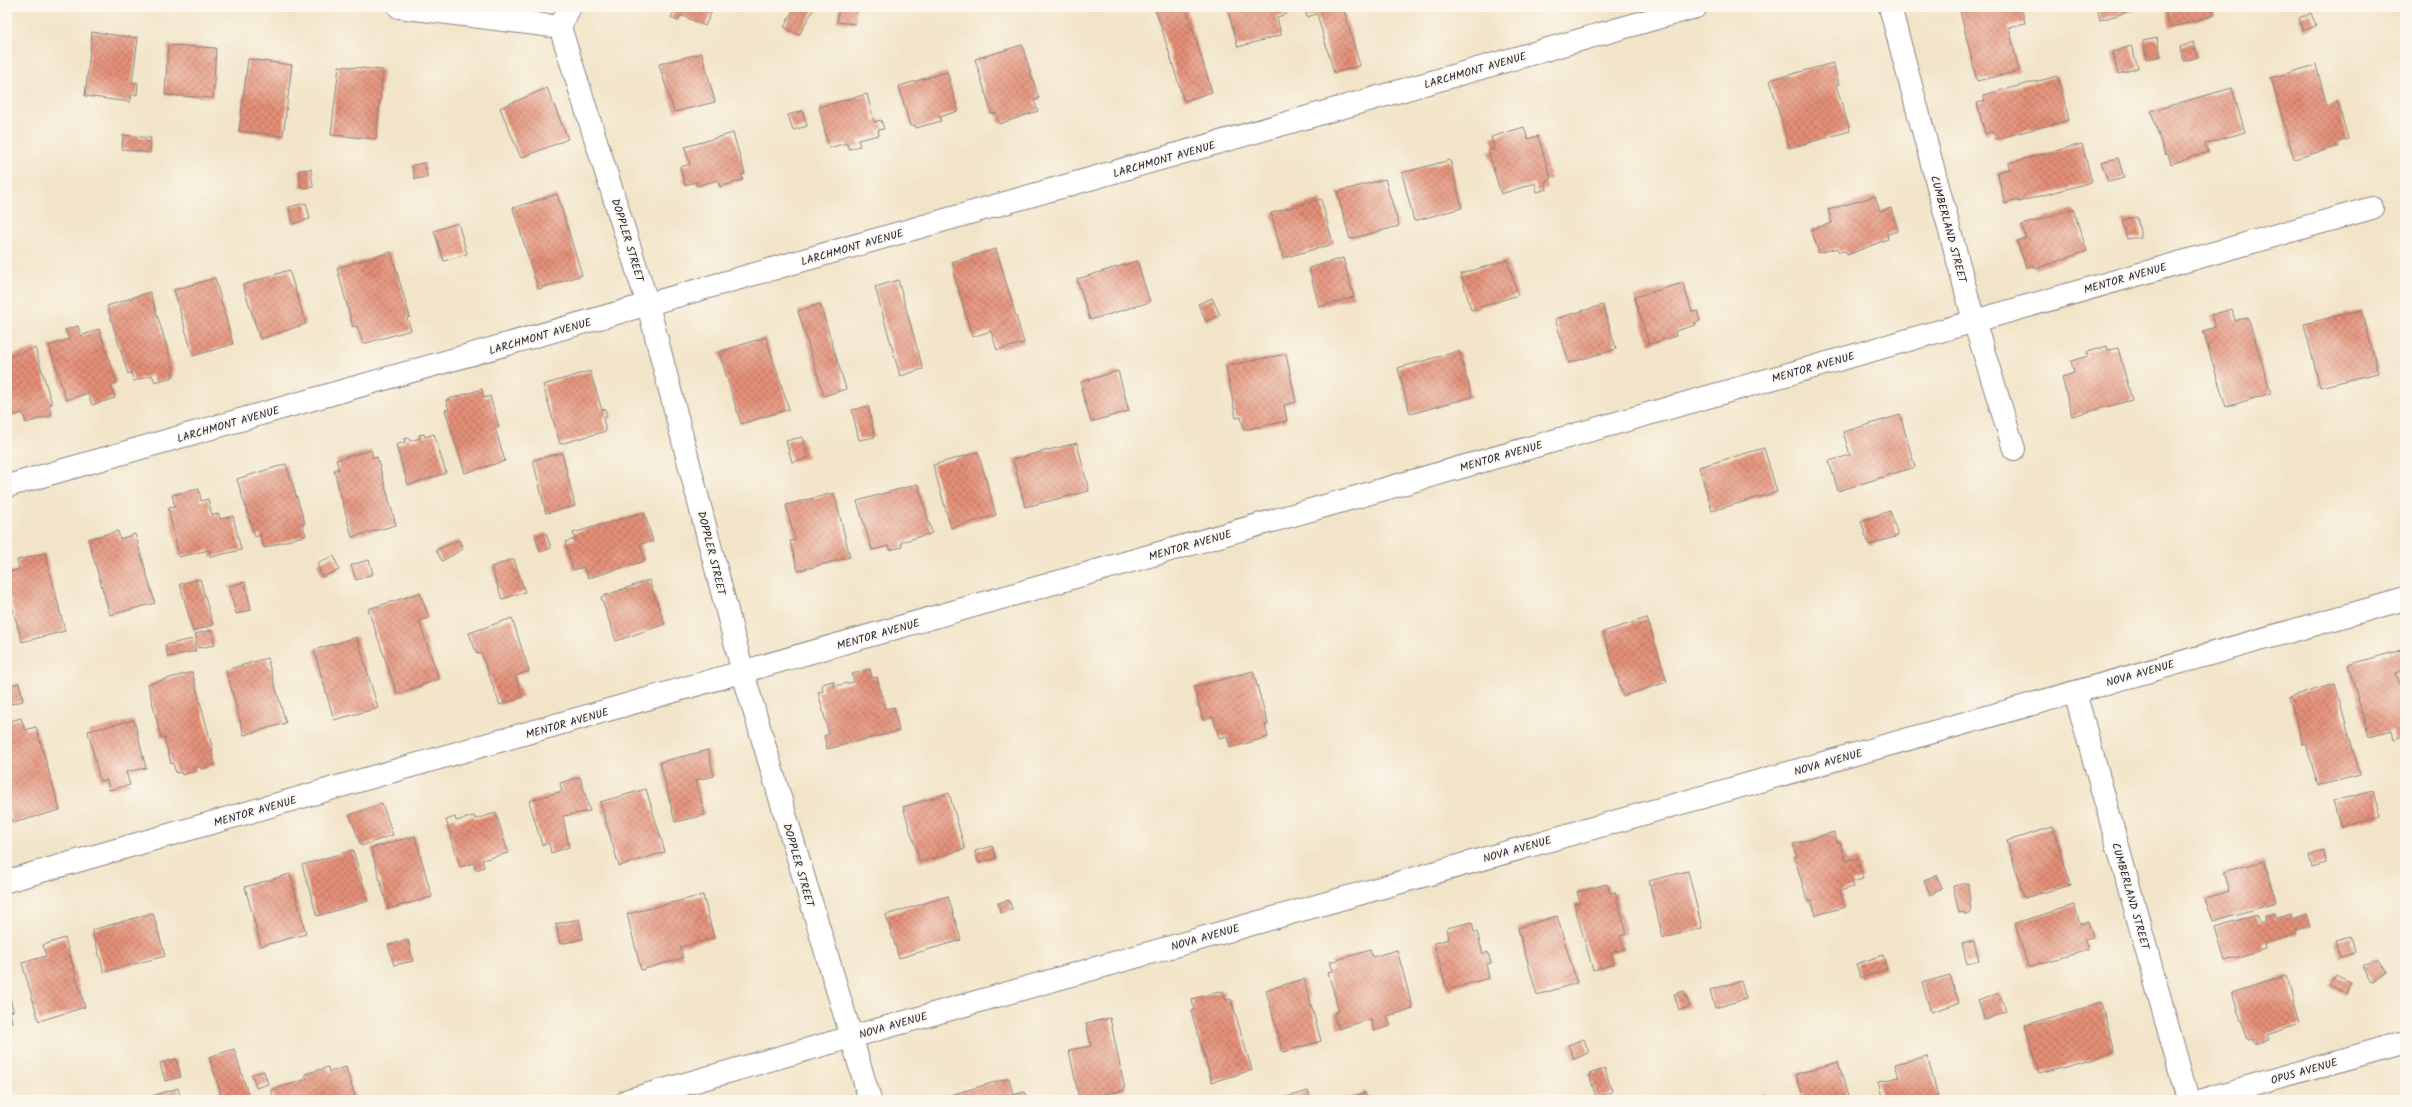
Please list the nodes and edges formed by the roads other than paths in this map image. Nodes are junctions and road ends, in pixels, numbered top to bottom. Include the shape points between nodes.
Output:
1 (399, 7) edge
2 (570, 7) edge
3 (1696, 7) edge
4 (1890, 7) edge
5 (560, 27) junction
6 (2372, 208) dead end
7 (648, 306) junction
8 (1974, 321) junction
9 (2014, 449) dead end
10 (7, 486) edge
11 (2405, 599) edge
12 (743, 673) junction
13 (2075, 692) junction
14 (7, 881) edge
15 (850, 1037) junction
16 (2405, 1042) edge
17 (628, 1100) edge
18 (870, 1100) edge
19 (2188, 1100) edge
20 (2202, 1100) edge

1 - 5 street
2 - 5 street
3 - 7 street, LARCHMONT AVENUE
4 - 8 street, CUMBERLAND STREET
5 - 7 street, DOPPLER STREET
6 - 8 street, MENTOR AVENUE
7 - 10 street, LARCHMONT AVENUE
7 - 12 street, DOPPLER STREET
8 - 9 street, CUMBERLAND STREET
8 - 12 street, MENTOR AVENUE
11 - 13 street, NOVA AVENUE
12 - 14 street, MENTOR AVENUE
12 - 15 street, DOPPLER STREET
13 - 15 street, NOVA AVENUE
13 - 19 street, CUMBERLAND STREET
15 - 17 street, NOVA AVENUE
15 - 18 street, DOPPLER STREET
16 - 20 street, OPUS AVENUE

